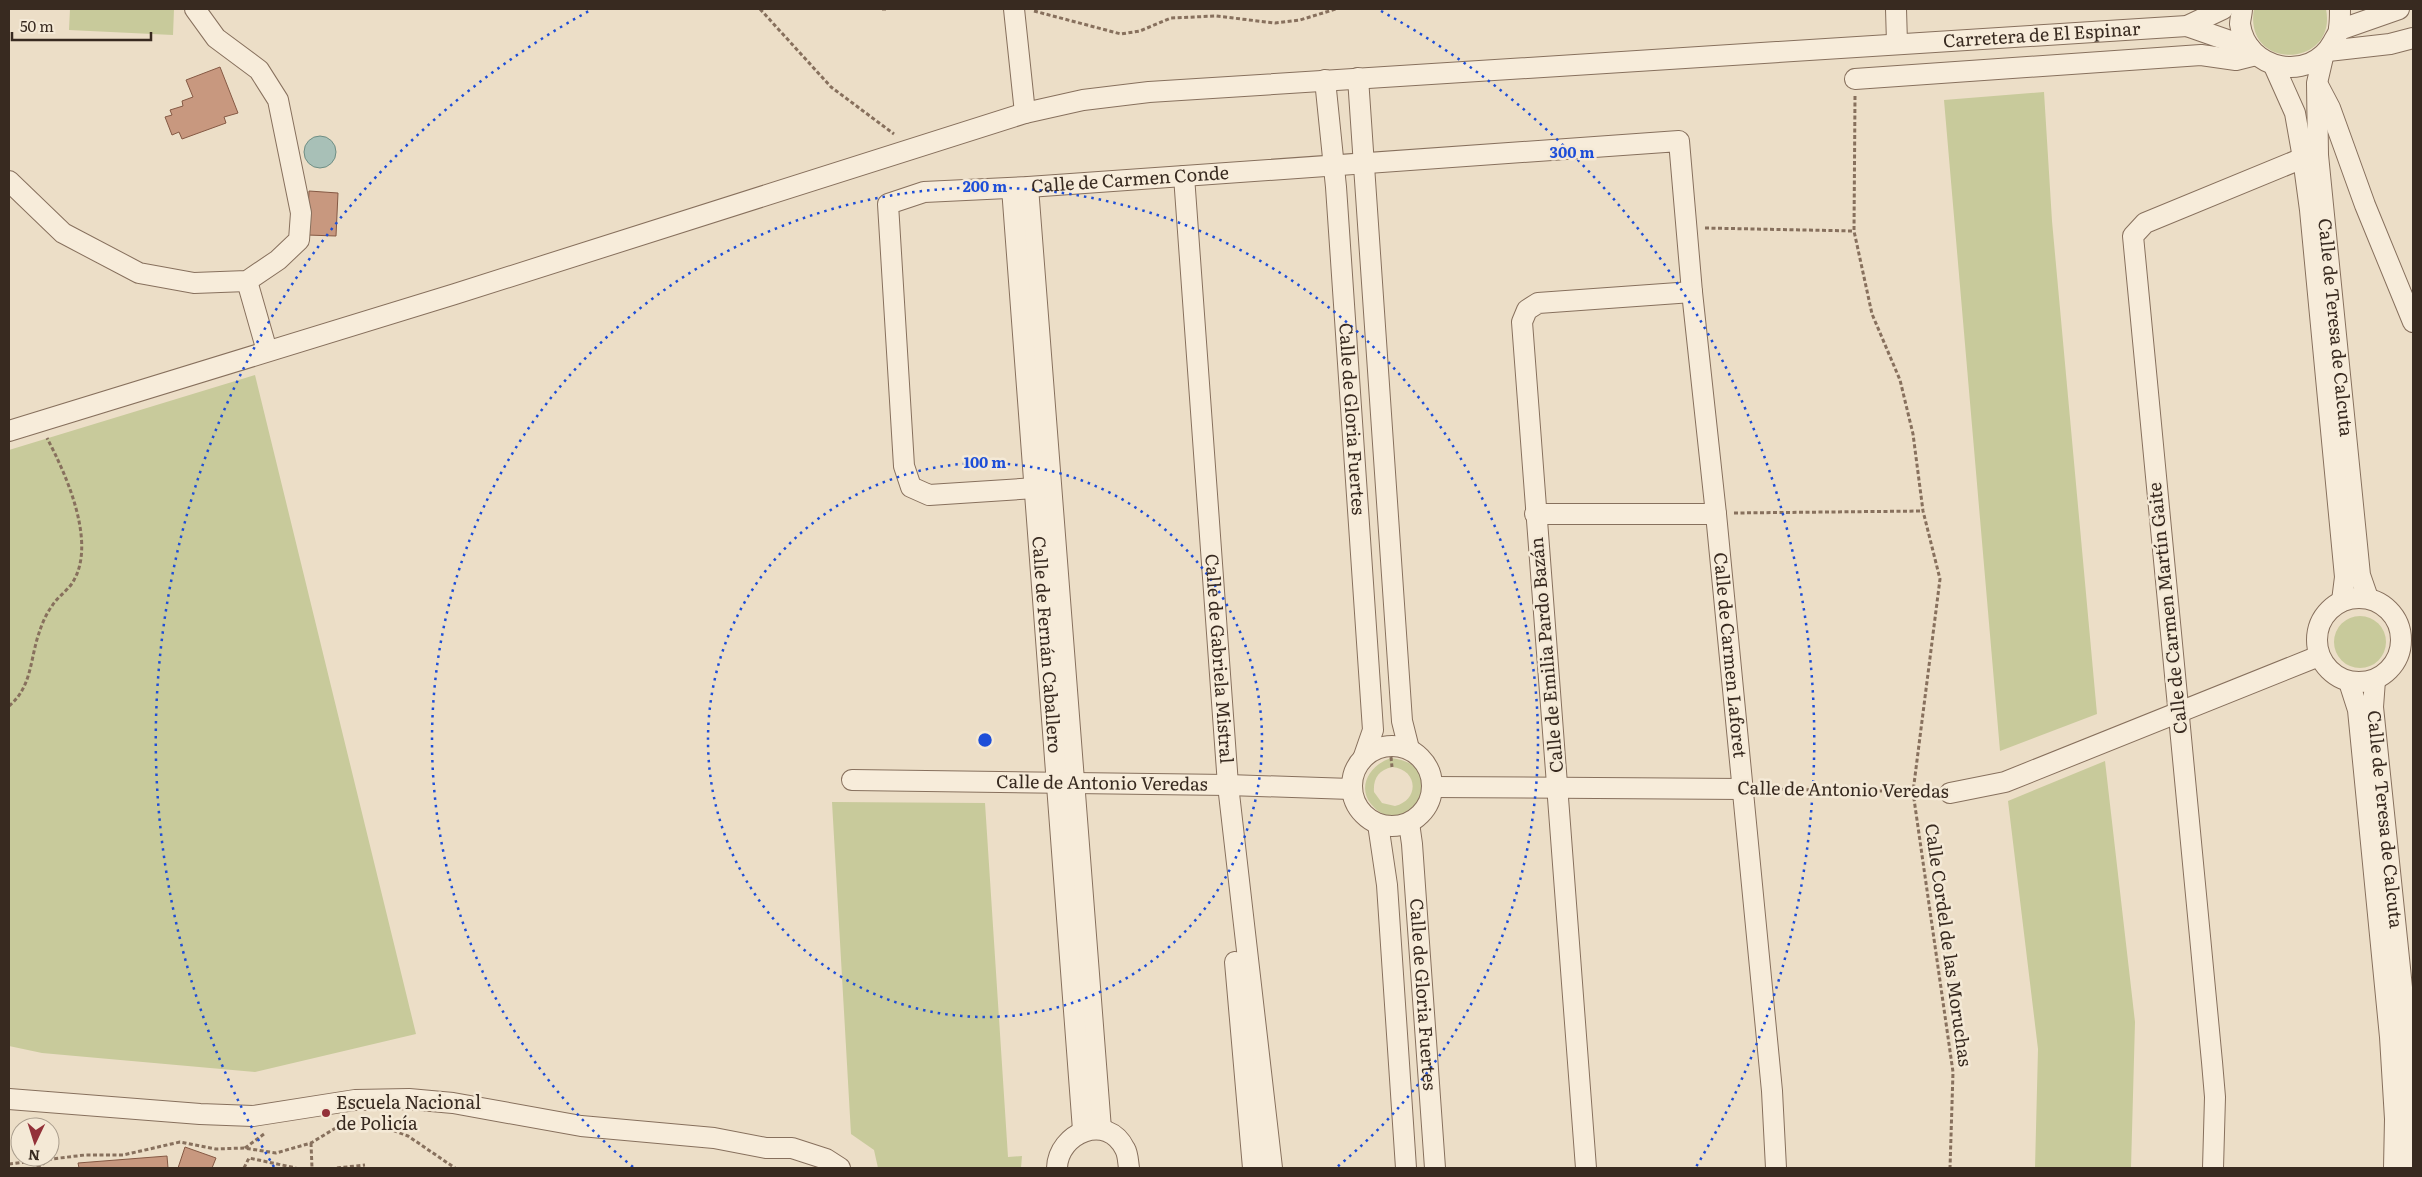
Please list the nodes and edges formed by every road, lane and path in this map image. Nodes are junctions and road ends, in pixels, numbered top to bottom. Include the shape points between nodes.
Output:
1 (195, 9) edge
2 (760, 9) edge
3 (882, 9) edge
4 (888, 9) edge
5 (1014, 9) edge
6 (1026, 9) edge
7 (1336, 9) edge
8 (1896, 9) edge
9 (2223, 9) edge
10 (2242, 9) edge
11 (2340, 9) edge
12 (2399, 9) edge
13 (2187, 26) junction
14 (2339, 30) junction
15 (2413, 38) edge
16 (1897, 43) junction
17 (2253, 51) junction
18 (2325, 54) junction
19 (2274, 66) junction
20 (1358, 78) junction
21 (1856, 79) joint
22 (1325, 80) junction
23 (2316, 83) junction
24 (1025, 113) junction
25 (1680, 141) joint
26 (909, 151) junction
27 (2303, 158) junction
28 (1363, 164) junction
29 (1334, 166) junction
30 (1178, 177) junction
31 (9, 181) edge
32 (1020, 188) junction
33 (2366, 205) junction
34 (2325, 208) junction
35 (1687, 230) junction
36 (1854, 231) junction
37 (247, 281) junction
38 (1693, 298) junction
39 (2413, 322) edge
40 (267, 351) junction
41 (39, 422) junction
42 (9, 431) edge
43 (1043, 488) junction
44 (1923, 511) junction
45 (1541, 514) junction
46 (1716, 514) junction
47 (2368, 598) junction
48 (2342, 601) junction
49 (2406, 621) edge
50 (2319, 656) junction
51 (2375, 680) junction
52 (2349, 682) junction
53 (9, 706) edge
54 (2178, 713) junction
55 (1410, 749) junction
56 (1364, 756) junction
57 (852, 780) dead end
58 (1066, 782) junction
59 (1224, 784) junction
60 (1433, 787) junction
61 (1564, 788) junction
62 (1351, 789) junction
63 (1742, 789) junction
64 (1913, 792) junction
65 (1950, 793) joint
66 (1408, 823) junction
67 (1378, 824) junction
68 (2409, 1008) edge
69 (9, 1099) edge
70 (359, 1118) dead end
71 (352, 1121) dead end
72 (1092, 1130) junction
73 (310, 1143) junction
74 (60, 1158) edge
75 (365, 1165) dead end
76 (244, 1168) edge
77 (296, 1168) edge
78 (312, 1168) edge
79 (337, 1168) edge
80 (454, 1168) edge
81 (840, 1168) edge
82 (1057, 1168) edge
83 (1129, 1168) edge
84 (1253, 1168) edge
85 (1272, 1168) edge
86 (1406, 1168) edge
87 (1435, 1168) edge
88 (1586, 1168) edge
89 (1597, 1168) edge
90 (1776, 1168) edge
91 (1950, 1168) edge
92 (2213, 1168) edge
93 (2394, 1168) edge
94 (2411, 1168) edge

1 - 37 street via 216,38 259,70 278,100 301,213 299,240 278,260
2 - 26 path via 831,87 898,138
3 - 4 path
5 - 24 street
6 - 7 path via 1121,34 1140,31 1171,18 1216,16 1275,23 1300,20
8 - 16 street
9 - 13 street, Carretera de El Espinar
10 - 17 street via 2240,24
11 - 14 street
12 - 14 street
13 - 16 street, Carretera de El Espinar
13 - 17 street, Carretera de El Espinar
14 - 18 street, Calle de Teresa de Calcuta
15 - 18 street
16 - 20 street, Carretera de El Espinar
17 - 19 street, Carretera de El Espinar
17 - 21 street via 2236,60 2200,55
18 - 19 street via 2300,67
18 - 23 street, Calle de Teresa de Calcuta
19 - 27 street, Calle de Teresa de Calcuta via 2296,113
20 - 22 street, Carretera de El Espinar
20 - 28 street, Calle de Gloria Fuertes
21 - 36 path, Calle Cordel de las Moruchas
22 - 24 street, Carretera de El Espinar via 1149,92 1083,100
22 - 29 street, Calle de Gloria Fuertes
23 - 33 street via 2330,108
23 - 34 street, Calle de Teresa de Calcuta via 2318,154
24 - 26 street, Carretera de El Espinar
25 - 28 street, Calle de Carmen Conde
25 - 35 street, Calle de Carmen Laforet
26 - 40 street, Carretera de El Espinar
27 - 48 street, Calle de Teresa de Calcuta via 2345,577
27 - 54 street, Calle de Carmen Martín Gaite via 2145,223 2132,236
28 - 29 street, Calle de Carmen Conde
28 - 55 street, Calle de Gloria Fuertes via 1402,721
29 - 30 street, Calle de Carmen Conde
29 - 56 street, Calle de Gloria Fuertes via 1373,730
30 - 32 street, Calle de Carmen Conde
30 - 59 street, Calle de Gabriela Mistral
31 - 37 street via 64,233 138,273 194,283
32 - 43 street, Calle de Fernán Caballero
32 - 43 street, Calle de Carmen Conde via 924,192 888,204 904,466 911,487 929,495
33 - 34 street via 2347,184 2333,185
33 - 39 street
34 - 47 street, Calle de Teresa de Calcuta via 2360,575
35 - 36 path
35 - 38 street, Calle de Carmen Laforet
36 - 44 path, Calle Cordel de las Moruchas via 1872,314 1900,380 1914,434
37 - 40 street
38 - 45 street, Calle de Emilia Pardo Bazán via 1545,314 1537,318
38 - 46 street, Calle de Carmen Laforet
40 - 41 street, Carretera de El Espinar
41 - 42 street, Carretera de El Espinar
41 - 53 path via 77,513 82,550 74,581 46,616 30,675
43 - 58 street, Calle de Fernán Caballero
44 - 46 path
44 - 64 path, Calle Cordel de las Moruchas via 1940,579
45 - 46 street
45 - 61 street, Calle de Emilia Pardo Bazán
46 - 63 street, Calle de Carmen Laforet
47 - 48 street
47 - 49 street
48 - 50 street via 2325,614 2316,634
49 - 51 street via 2402,646 2393,666
50 - 52 street via 2331,672
50 - 54 street, Calle de Antonio Veredas
51 - 52 street
51 - 68 street, Calle de Teresa de Calcuta via 2373,708
52 - 93 street, Calle de Teresa de Calcuta via 2358,710 2390,1037
54 - 65 street, Calle de Antonio Veredas via 2005,782
54 - 92 street, Calle de Carmen Martín Gaite via 2215,1097
55 - 56 street via 1381,747
55 - 60 street via 1427,765
56 - 62 street via 1354,772
57 - 58 street, Calle de Antonio Veredas
58 - 59 street, Calle de Antonio Veredas
58 - 72 street, Calle de Fernán Caballero
59 - 62 street, Calle de Antonio Veredas
59 - 84 street, Calle de Gabriela Mistral
59 - 85 street, Calle de Gabriela Mistral
60 - 61 street, Calle de Antonio Veredas
60 - 66 street via 1426,808
61 - 63 street, Calle de Antonio Veredas
61 - 88 street, Calle de Emilia Pardo Bazán
61 - 89 street, Calle de Emilia Pardo Bazán
62 - 67 street via 1360,811
63 - 64 path, Calle de Antonio Veredas
63 - 90 street, Calle de Carmen Laforet via 1772,1091
64 - 65 path, Calle de Antonio Veredas
64 - 91 path, Calle Cordel de las Moruchas via 1953,1072
66 - 67 street
66 - 87 street, Calle de Gloria Fuertes
67 - 86 street, Calle de Gloria Fuertes via 1387,885
68 - 94 street, Calle de Teresa de Calcuta
69 - 81 street via 253,1116 355,1100 409,1099 453,1103 581,1126 714,1138 766,1148 792,1148 826,1159
70 - 80 path via 408,1136
71 - 73 path
72 - 82 street via 1066,1142
72 - 83 street via 1115,1137 1126,1149
73 - 74 path via 276,1152 216,1149 180,1142 123,1155
73 - 78 path
75 - 79 path
76 - 77 path via 248,1158

